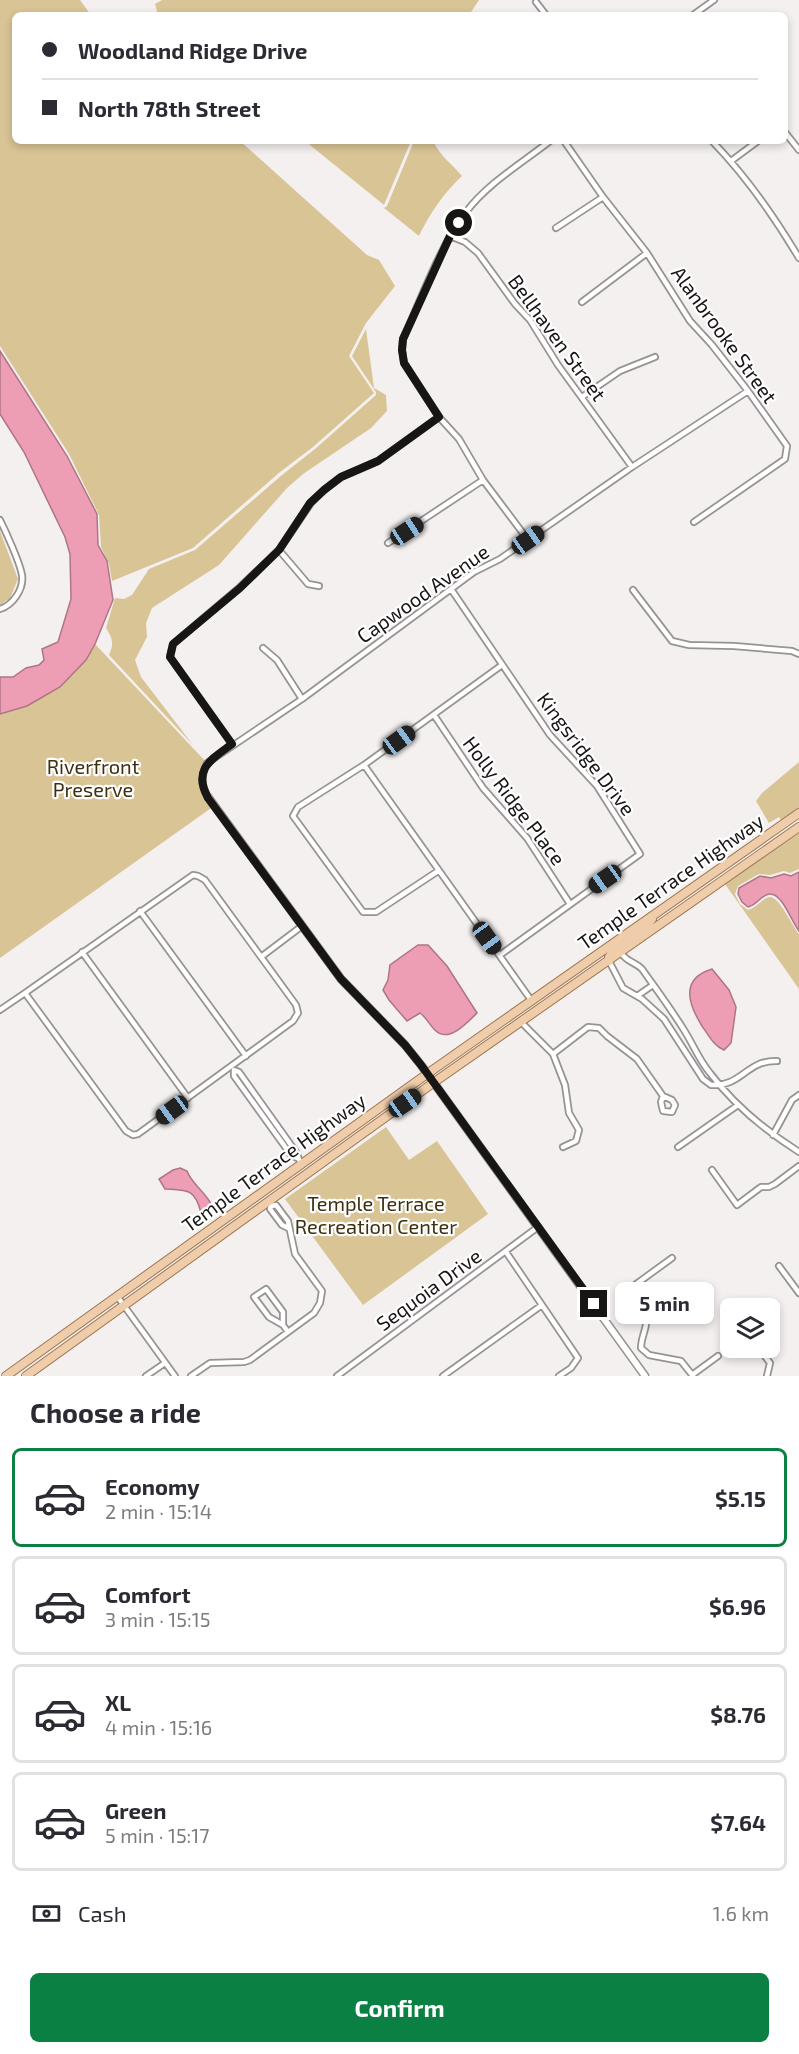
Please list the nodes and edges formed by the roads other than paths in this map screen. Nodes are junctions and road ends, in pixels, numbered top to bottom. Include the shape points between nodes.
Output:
1 (714, 0) edge
2 (536, 2) dead end
3 (544, 12) edge
4 (697, 12) edge
5 (788, 136) edge
6 (546, 144) edge
7 (566, 144) edge
8 (715, 144) edge
9 (754, 144) edge
10 (799, 150) edge
11 (731, 161) junction
12 (603, 196) junction
13 (556, 228) dead end
14 (450, 236) junction
15 (647, 253) junction
16 (799, 258) edge
17 (582, 302) dead end
18 (655, 357) dead end
19 (748, 391) junction
20 (582, 397) junction
21 (439, 417) junction
22 (632, 467) junction
23 (483, 480) junction
24 (694, 522) dead end
25 (1, 523) edge
26 (528, 540) junction
27 (388, 543) dead end
28 (279, 550) junction
29 (319, 586) dead end
30 (451, 590) junction
31 (633, 590) dead end
32 (0, 609) edge
33 (263, 648) dead end
34 (799, 654) edge
35 (502, 665) junction
36 (302, 699) junction
37 (434, 715) junction
38 (232, 744) junction
39 (364, 765) junction
40 (208, 798) joint
41 (799, 813) edge
42 (799, 827) edge
43 (746, 851) junction
44 (752, 860) junction
45 (438, 871) junction
46 (570, 904) junction
47 (140, 911) junction
48 (656, 913) junction
49 (302, 926) junction
50 (82, 952) junction
51 (621, 953) junction
52 (500, 955) junction
53 (261, 957) junction
54 (609, 962) junction
55 (653, 985) junction
56 (25, 993) junction
57 (637, 996) junction
58 (531, 1000) junction
59 (0, 1010) edge
60 (538, 1010) junction
61 (521, 1022) junction
62 (553, 1054) junction
63 (246, 1056) junction
64 (777, 1061) dead end
65 (232, 1069) junction
66 (427, 1074) junction
67 (433, 1083) junction
68 (720, 1086) junction
69 (799, 1095) edge
70 (663, 1096) dead end
71 (188, 1098) junction
72 (738, 1105) junction
73 (773, 1136) junction
74 (563, 1147) dead end
75 (678, 1147) dead end
76 (799, 1152) edge
77 (299, 1161) junction
78 (799, 1166) edge
79 (712, 1170) dead end
80 (269, 1204) junction
81 (538, 1227) junction
82 (506, 1252) junction
83 (672, 1258) dead end
84 (779, 1266) dead end
85 (799, 1293) edge
86 (117, 1296) junction
87 (542, 1305) junction
88 (124, 1306) junction
89 (283, 1325) junction
90 (288, 1332) junction
91 (718, 1356) dead end
92 (766, 1358) edge
93 (165, 1363) junction
94 (693, 1375) edge
95 (6, 1376) edge
96 (26, 1376) edge
97 (146, 1376) edge
98 (175, 1376) edge
99 (191, 1376) edge
100 (337, 1376) edge
101 (443, 1376) edge
102 (559, 1376) edge
103 (645, 1376) edge
104 (767, 1376) edge

1 - 4 street
2 - 3 street
5 - 10 street
6 - 14 street via 492,186 467,210
7 - 12 street, Alanbrooke Street
8 - 11 street
9 - 11 street
11 - 16 street
12 - 13 street
12 - 15 street, Alanbrooke Street
14 - 20 street, Bellhaven Street via 465,242 478,254 530,320
14 - 21 street via 403,339 402,350 404,363
15 - 17 street
15 - 19 street, Alanbrooke Street via 690,321
18 - 20 street via 620,371
19 - 22 street, Capwood Avenue
19 - 24 street, Alanbrooke Street via 787,446 785,459
20 - 22 street, Bellhaven Street
21 - 23 street via 459,439
21 - 28 street via 378,461 341,477 324,490 310,503
22 - 26 street, Capwood Avenue
23 - 26 street
23 - 27 street
25 - 32 street via 22,575 14,600
26 - 30 street, Capwood Avenue
28 - 29 street via 308,584
28 - 38 street via 173,644 170,657
30 - 35 street, Kingsridge Drive
30 - 36 street, Capwood Avenue
31 - 34 street via 672,641
33 - 36 street via 277,660
35 - 37 street
35 - 46 street, Kingsridge Drive via 550,735 597,786 640,854
36 - 38 street, Capwood Avenue
37 - 39 street
37 - 46 street, Holly Ridge Place via 483,788 527,838
38 - 40 street, Capwood Avenue via 207,763 202,774
39 - 45 street
39 - 45 street via 298,807 293,816 363,912 376,912
40 - 49 street
41 - 43 main road, Temple Terrace Highway
42 - 44 main road, Temple Terrace Highway
43 - 44 main road
43 - 48 main road, Temple Terrace Highway
44 - 51 main road, Temple Terrace Highway
45 - 52 street
46 - 52 street, Kingsridge Drive
47 - 50 street
47 - 53 street via 188,877 198,876 205,880
47 - 63 street
48 - 54 main road via 643,929 613,951
48 - 58 main road, Temple Terrace Highway
49 - 53 street
49 - 66 street via 341,979 405,1045
50 - 56 street
50 - 71 street
51 - 54 main road, Temple Terrace Highway
51 - 55 street via 642,969
52 - 58 street
53 - 63 street via 298,1013
54 - 57 street via 623,988
54 - 60 main road, Temple Terrace Highway
55 - 57 street
55 - 68 street
56 - 59 street
56 - 71 street via 129,1134 138,1134
57 - 68 street via 664,1019 703,1079
58 - 60 main road
58 - 66 main road, Temple Terrace Highway
60 - 61 main road, Temple Terrace Highway
61 - 62 street
61 - 67 main road, Temple Terrace Highway
62 - 70 street via 588,1028 599,1028 637,1059
62 - 74 street via 565,1085 569,1113 579,1130 576,1141
63 - 65 street
64 - 68 street via 757,1064
65 - 71 street
65 - 77 street via 239,1072
66 - 67 street
66 - 77 main road, Temple Terrace Highway
67 - 80 main road, Temple Terrace Highway
67 - 81 street
68 - 72 street
69 - 73 street via 792,1100
72 - 73 street
72 - 75 street
73 - 76 street
77 - 80 main road via 298,1173 268,1197
77 - 86 main road, Temple Terrace Highway
78 - 79 street via 737,1205
80 - 88 main road, Temple Terrace Highway
80 - 90 street via 276,1205 288,1221 295,1254 322,1294 314,1313
81 - 82 street, Sequoia Drive
81 - 103 street
82 - 87 street
82 - 100 street, Sequoia Drive
83 - 94 street via 628,1290 647,1322 641,1348 649,1355 681,1361
84 - 85 street
86 - 88 street
86 - 95 main road, Temple Terrace Highway
87 - 101 street
87 - 102 street via 578,1358
88 - 93 street
88 - 96 main road, Temple Terrace Highway
89 - 89 street via 283,1312 266,1288 255,1297 269,1317
89 - 90 street
90 - 99 street via 247,1361 210,1363
91 - 94 street
92 - 104 street via 770,1363
93 - 97 street
93 - 98 street

